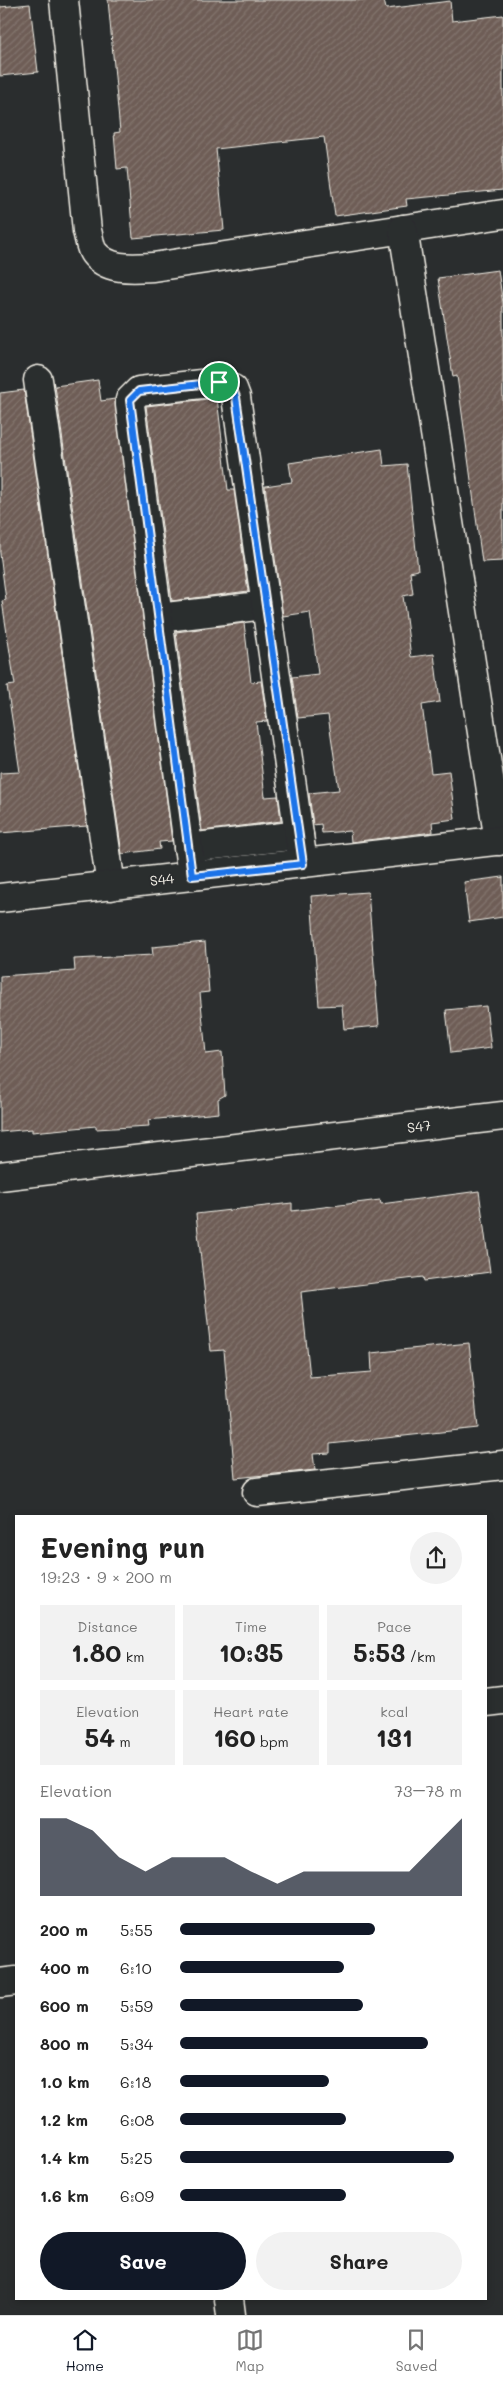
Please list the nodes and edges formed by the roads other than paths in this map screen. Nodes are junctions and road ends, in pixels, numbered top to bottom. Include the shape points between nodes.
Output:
1 (64, 0) edge
2 (503, 214) edge
3 (403, 229) junction
4 (38, 380) dead end
5 (266, 605) junction
6 (158, 618) junction
7 (299, 835) junction
8 (501, 840) edge
9 (188, 848) junction
10 (303, 864) junction
11 (192, 876) junction
12 (110, 886) junction
13 (0, 898) edge
14 (503, 1116) edge
15 (0, 1176) edge
16 (503, 1466) edge
17 (257, 1492) dead end
18 (503, 1700) edge
19 (487, 1702) edge
20 (15, 1981) edge
21 (0, 1983) edge
22 (229, 2300) edge
23 (231, 2315) edge

1 - 3 street via 87,231 93,252 105,264 128,268 153,266
2 - 3 street
3 - 8 street
4 - 12 street
5 - 6 street
5 - 6 street via 233,389 219,382 139,391 130,400 130,405
5 - 7 street
6 - 9 street
7 - 9 street
7 - 10 street
8 - 10 street, S44
9 - 11 street
10 - 11 street, S44
11 - 12 street, S44
12 - 13 street, S44
14 - 15 street, S47
16 - 17 street
18 - 19 street
20 - 21 street
22 - 23 street

